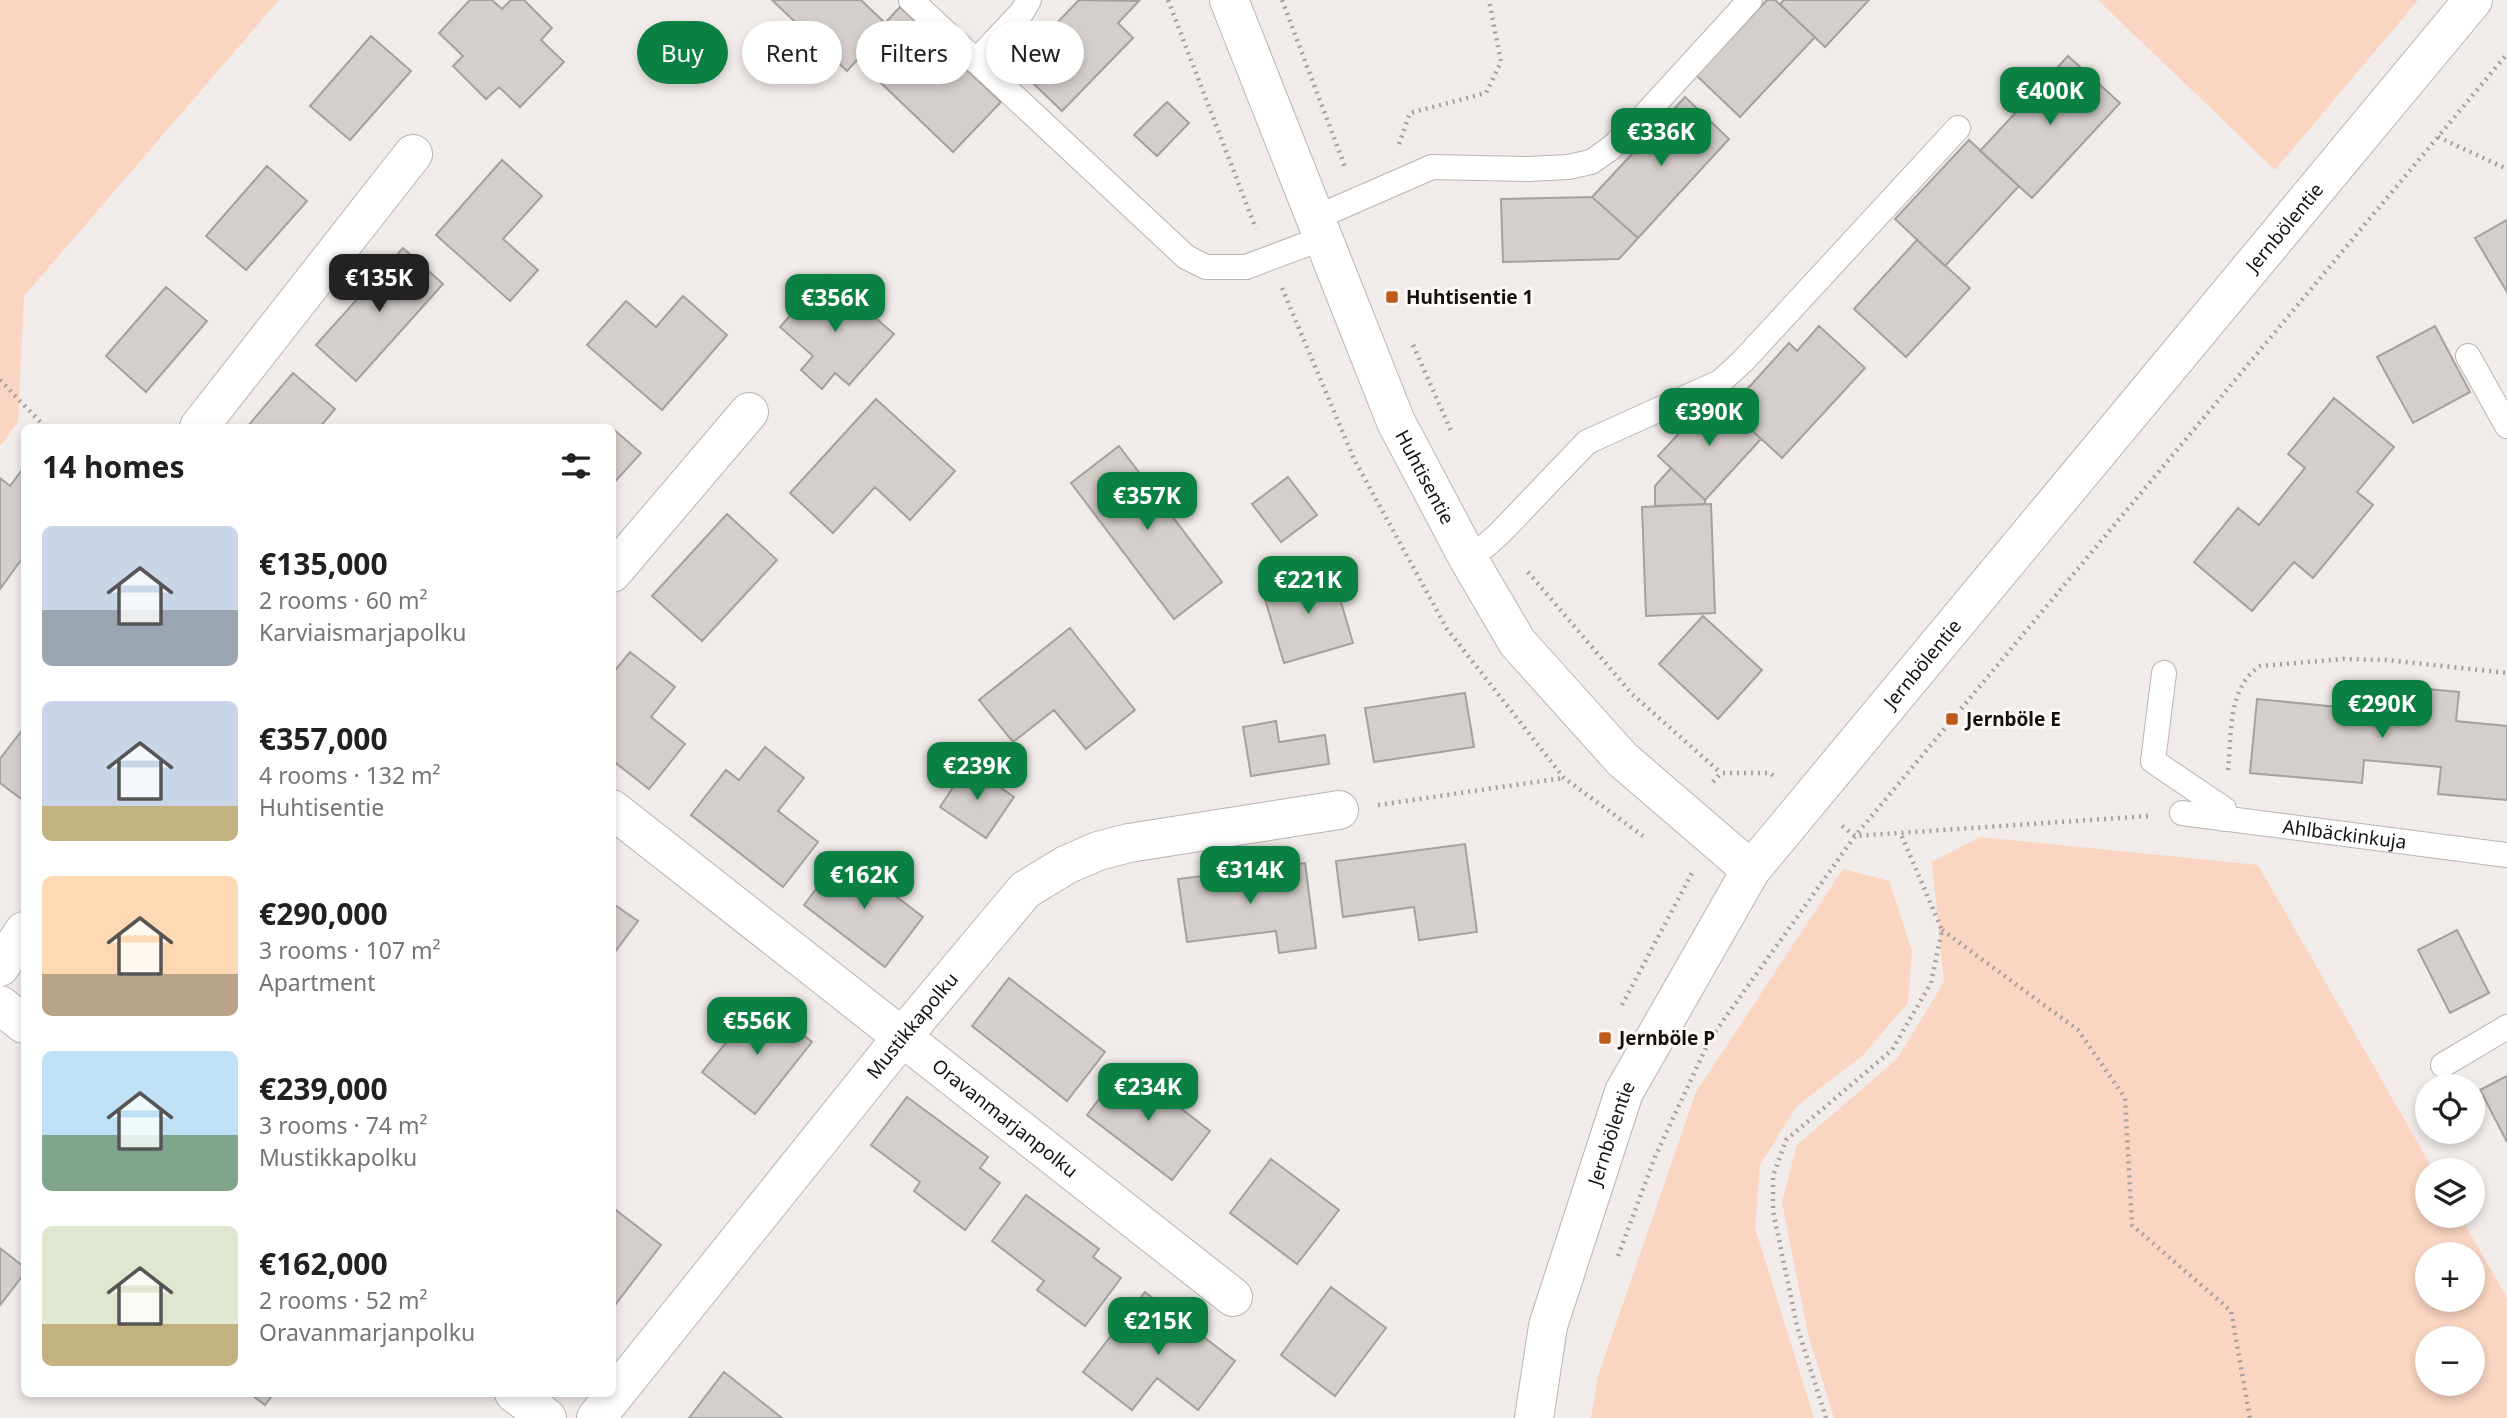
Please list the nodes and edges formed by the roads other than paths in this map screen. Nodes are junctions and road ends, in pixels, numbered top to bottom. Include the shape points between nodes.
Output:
1 (911, 0) edge
2 (1029, 0) edge
3 (1229, 0) edge
4 (1750, 0) edge
5 (2473, 0) edge
6 (976, 61) junction
7 (1958, 128) dead end
8 (413, 155) dead end
9 (1319, 228) junction
10 (2468, 356) dead end
11 (749, 412) dead end
12 (201, 424) edge
13 (2507, 426) edge
14 (1469, 561) junction
15 (616, 568) edge
16 (2164, 674) dead end
17 (1339, 810) road end
18 (616, 812) edge
19 (2182, 813) road end
20 (2224, 814) junction
21 (2507, 855) edge
22 (1751, 870) junction
23 (21, 936) edge
24 (0, 967) edge
25 (0, 1005) edge
26 (21, 1022) edge
27 (2507, 1027) edge
28 (902, 1037) junction
29 (2444, 1065) dead end
30 (1233, 1297) dead end
31 (616, 1393) edge
32 (519, 1397) edge
33 (613, 1397) edge
34 (547, 1418) edge
35 (596, 1418) edge
36 (1534, 1418) edge

1 - 6 lane
2 - 6 lane
3 - 9 street, Huhtisentie
4 - 9 lane via 1642,118 1591,162 1528,169 1432,167 1358,200
5 - 22 street, Jernbölentie
6 - 9 lane via 1186,257 1206,267 1246,267
7 - 14 lane via 1736,368 1720,382 1587,442
8 - 12 street
9 - 14 street, Huhtisentie via 1396,422
10 - 13 lane
11 - 15 street
14 - 22 street, Huhtisentie via 1517,642 1622,759
16 - 20 lane via 2153,761
17 - 28 street, Mustikkapolku via 1129,843 1066,865 1025,890
18 - 28 street, Oravanmarjanpolku
19 - 20 lane, Ahlbäckinkuja
20 - 21 lane, Ahlbäckinkuja
22 - 36 street, Jernbölentie via 1624,1092 1548,1326
23 - 24 street
25 - 26 street
27 - 29 lane
28 - 30 street, Oravanmarjanpolku
28 - 31 street, Mustikkapolku
32 - 34 street
33 - 35 street, Mustikkapolku

